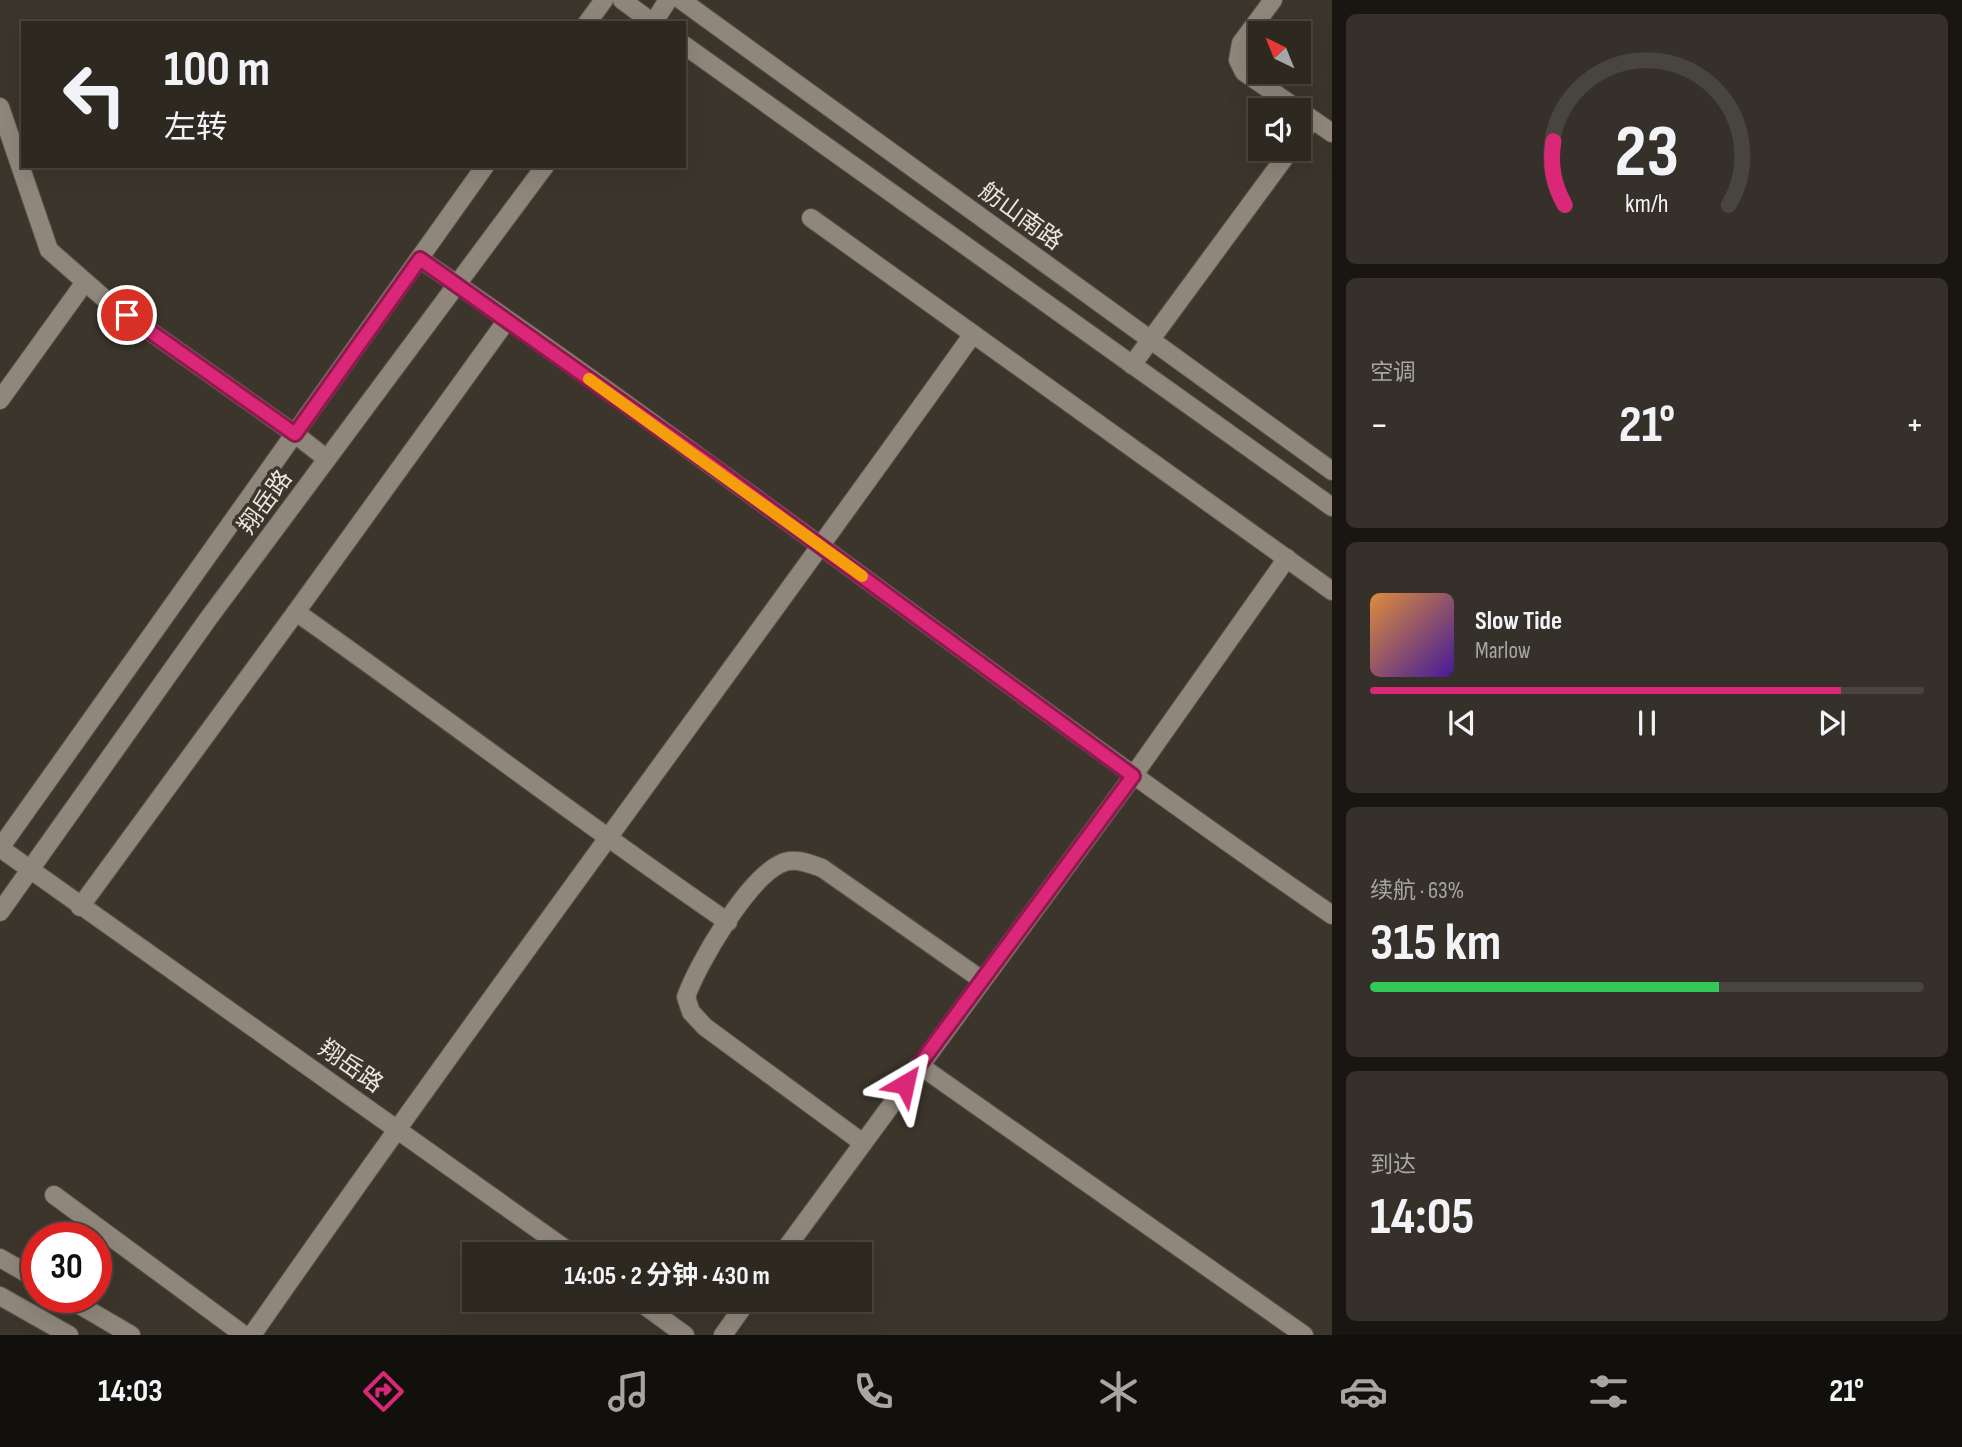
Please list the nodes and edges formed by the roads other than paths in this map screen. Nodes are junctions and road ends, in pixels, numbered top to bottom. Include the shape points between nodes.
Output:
1 (604, 0) edge
2 (622, 0) edge
3 (668, 0) edge
4 (681, 0) edge
5 (1273, 0) edge
6 (588, 21) edge
7 (650, 21) edge
8 (654, 21) edge
9 (686, 46) edge
10 (0, 107) edge
11 (1312, 120) joint
12 (1332, 132) edge
13 (1282, 161) edge
14 (484, 168) edge
15 (544, 168) edge
16 (811, 218) dead end
17 (420, 259) junction
18 (85, 282) junction
19 (457, 284) junction
20 (507, 320) junction
21 (973, 334) junction
22 (1151, 341) junction
23 (1132, 365) junction
24 (0, 400) edge
25 (295, 434) junction
26 (327, 459) junction
27 (1332, 471) edge
28 (1332, 507) edge
29 (821, 546) junction
30 (1287, 558) junction
31 (1332, 591) edge
32 (296, 612) junction
33 (1133, 776) junction
34 (606, 838) junction
35 (0, 848) edge
36 (29, 871) junction
37 (80, 907) junction
38 (0, 912) edge
39 (1332, 915) edge
40 (727, 922) junction
41 (982, 980) junction
42 (919, 1065) junction
43 (396, 1129) junction
44 (863, 1143) junction
45 (54, 1195) dead end
46 (556, 1242) edge
47 (791, 1242) edge
48 (0, 1258) edge
49 (21, 1270) edge
50 (0, 1296) edge
51 (653, 1312) edge
52 (739, 1312) edge
53 (93, 1313) edge
54 (69, 1335) edge
55 (131, 1335) edge
56 (244, 1335) edge
57 (252, 1335) edge
58 (685, 1335) edge
59 (723, 1335) edge
60 (1304, 1335) edge

1 - 6 street
2 - 7 street
3 - 8 street
4 - 22 street, 舫山南路
5 - 11 street via 1241,43 1238,60 1244,72
9 - 23 street
10 - 18 street via 49,250
11 - 12 street
13 - 22 street
14 - 17 street, 翔岳路
15 - 19 street, 翔岳路
16 - 21 street
17 - 19 street
17 - 25 street, 翔岳路
18 - 24 street
18 - 25 street
19 - 20 street
19 - 26 street, 翔岳路
20 - 29 street
20 - 32 street
21 - 29 street
21 - 30 street
22 - 23 street
22 - 27 street, 舫山南路
23 - 28 street
25 - 26 street
25 - 35 street, 翔岳路
26 - 36 street, 翔岳路
29 - 33 street
29 - 34 street
30 - 31 street
30 - 33 street
32 - 34 street
32 - 37 street
33 - 39 street
33 - 41 street
34 - 40 street
34 - 43 street
35 - 36 street, 翔岳路
36 - 37 street, 翔岳路
36 - 38 street, 翔岳路
37 - 43 street, 翔岳路
40 - 41 street via 765,874 782,863 801,860 822,868
40 - 44 street via 690,984 686,997 691,1012
41 - 42 street
42 - 44 street
42 - 60 street
43 - 46 street, 翔岳路
43 - 57 street
44 - 47 street
45 - 56 street
48 - 49 street
50 - 54 street
51 - 58 street
52 - 59 street
53 - 55 street

